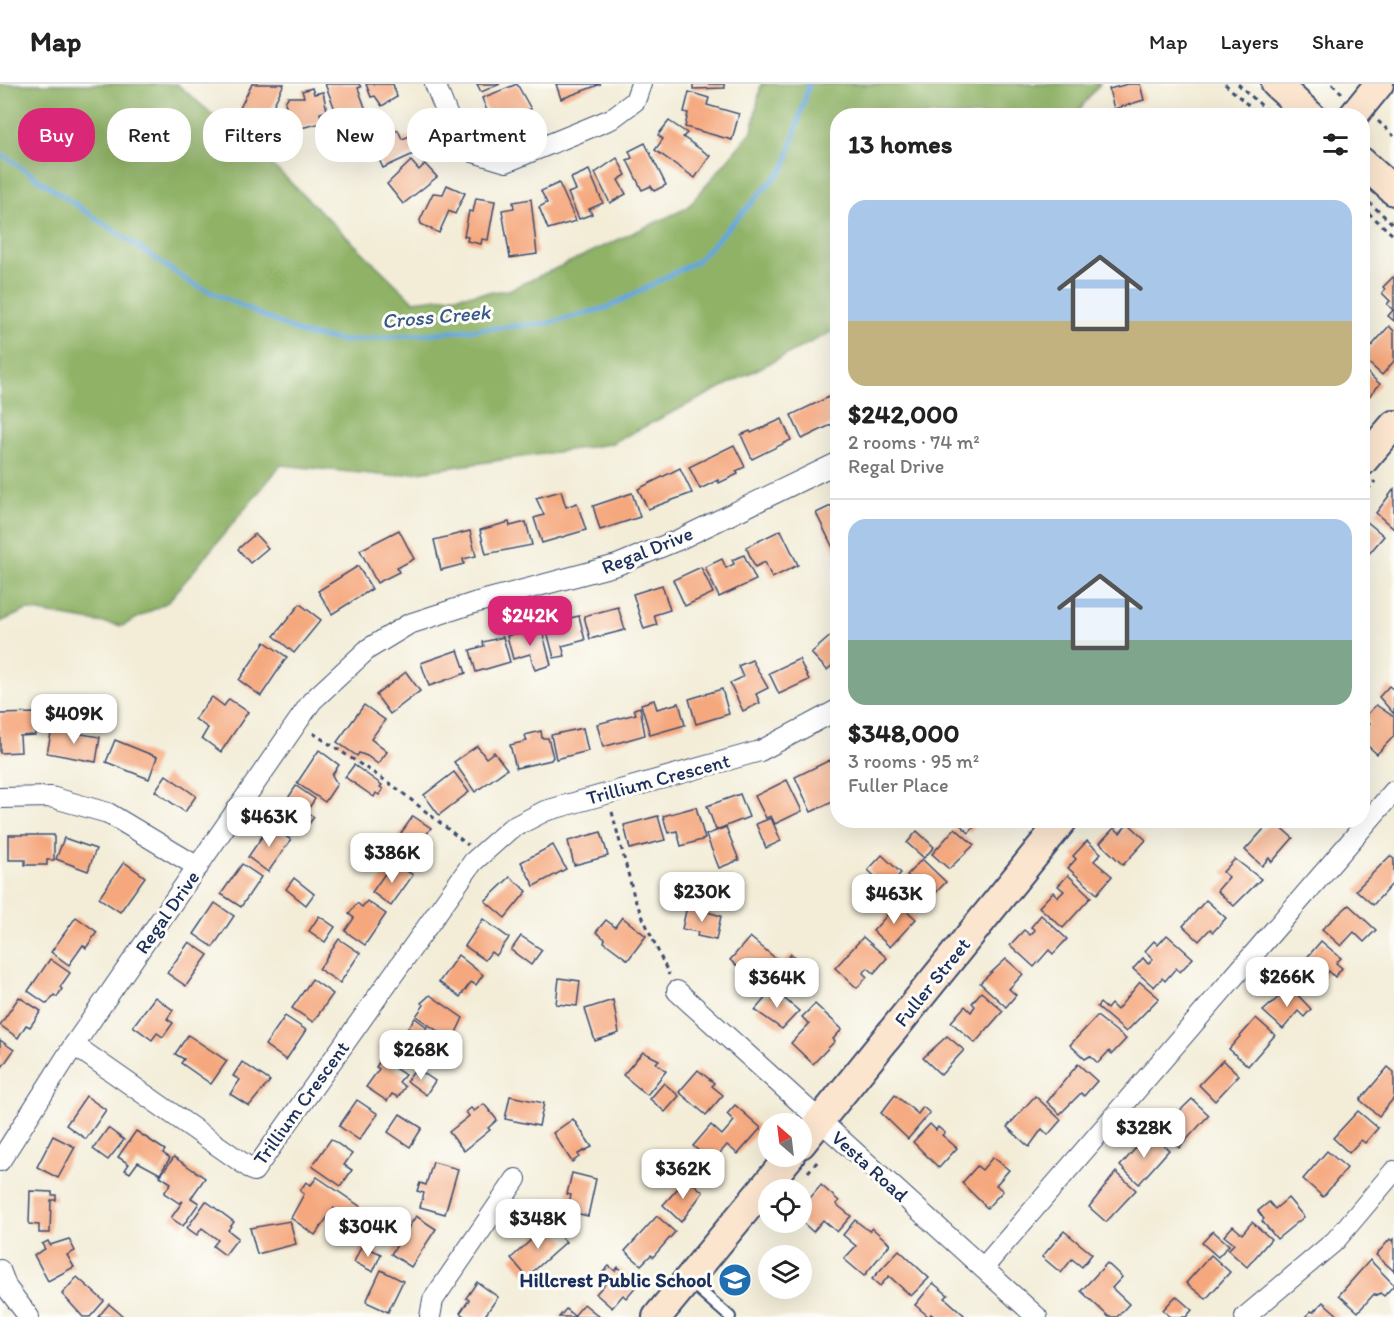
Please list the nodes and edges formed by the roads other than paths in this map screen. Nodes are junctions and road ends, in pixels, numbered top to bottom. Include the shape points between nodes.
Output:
1 (435, 84) edge
2 (641, 84) edge
3 (1276, 84) edge
4 (1379, 84) edge
5 (1302, 108) edge
6 (1360, 108) edge
7 (1370, 169) edge
8 (1394, 191) edge
9 (1394, 425) edge
10 (1370, 453) edge
11 (830, 466) edge
12 (830, 714) edge
13 (1394, 791) edge
14 (0, 798) edge
15 (1370, 819) edge
16 (1057, 828) edge
17 (1362, 828) edge
18 (198, 867) junction
19 (677, 991) road end
20 (74, 1045) junction
21 (820, 1121) junction
22 (812, 1131) edge
23 (0, 1161) edge
24 (781, 1167) edge
25 (1394, 1171) edge
26 (516, 1179) dead end
27 (983, 1268) junction
28 (0, 1270) edge
29 (688, 1280) junction
30 (29, 1317) edge
31 (430, 1317) edge
32 (657, 1317) edge
33 (730, 1317) edge
34 (1037, 1317) edge
35 (1245, 1317) edge

1 - 2 street via 453,129 473,152 506,162 611,119 636,101
3 - 5 street
4 - 6 street
7 - 8 street
9 - 10 street
11 - 18 street, Regal Drive via 617,565 409,624 368,649 312,701
12 - 20 street, Trillium Crescent via 760,751 545,811 510,829 473,862 254,1171
13 - 15 street
14 - 18 street via 51,797 108,813
16 - 21 street, Fuller Street
17 - 27 street
18 - 20 street, Regal Drive
19 - 21 street, Vesta Road
20 - 23 street, Regal Drive
21 - 22 street, Fuller Street
21 - 27 street, Vesta Road
24 - 29 street
25 - 35 street via 1335,1241
26 - 31 street via 433,1300
27 - 34 street, Vesta Road
28 - 30 street via 7,1288
29 - 32 street
29 - 33 lane

